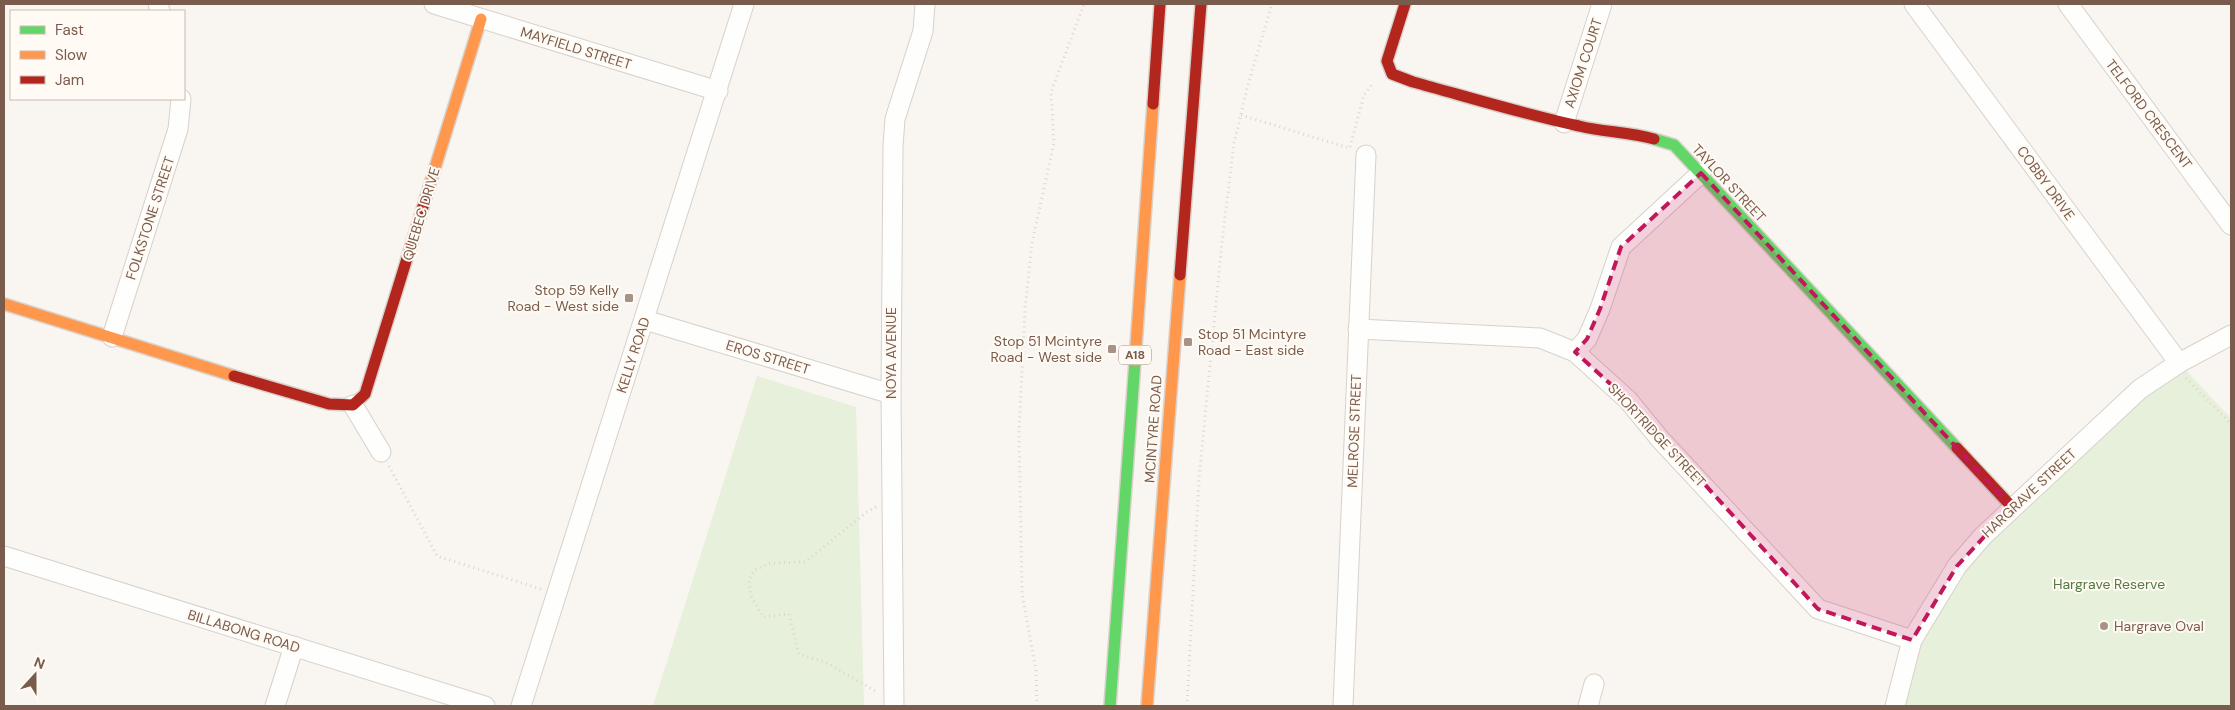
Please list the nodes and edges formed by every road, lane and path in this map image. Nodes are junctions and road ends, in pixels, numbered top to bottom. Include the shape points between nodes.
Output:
1 (434, 4) edge
2 (744, 4) edge
3 (925, 4) edge
4 (1084, 4) edge
5 (1160, 4) edge
6 (1201, 4) edge
7 (1272, 4) edge
8 (1405, 4) edge
9 (1602, 4) edge
10 (1914, 4) edge
11 (2068, 4) edge
12 (480, 18) junction
13 (1387, 61) junction
14 (718, 92) junction
15 (181, 100) edge
16 (1241, 115) junction
17 (1564, 123) junction
18 (1358, 151) junction
19 (1701, 173) junction
20 (2231, 225) edge
21 (4, 304) edge
22 (645, 320) junction
23 (1358, 329) junction
24 (2231, 335) edge
25 (112, 337) junction
26 (1575, 352) junction
27 (2180, 368) junction
28 (891, 394) junction
29 (353, 405) junction
30 (2231, 424) edge
31 (381, 452) joint
32 (892, 498) junction
33 (2012, 507) junction
34 (4, 556) edge
35 (558, 594) junction
36 (1912, 640) junction
37 (294, 646) junction
38 (1594, 684) dead end
39 (894, 705) edge
40 (275, 706) edge
41 (485, 706) edge
42 (522, 706) edge
43 (1038, 706) edge
44 (1110, 706) edge
45 (1147, 706) edge
46 (1187, 706) edge
47 (1343, 706) edge
48 (1588, 706) edge
49 (1895, 706) edge

1 - 12 street, MAYFIELD STREET
2 - 14 street, KELLY ROAD
3 - 28 street, NOYA AVENUE via 923,31 894,130
4 - 43 path via 1051,92 1054,143 1032,243 1025,309 1019,432 1022,593 1036,671
5 - 44 street, MCINTYRE ROAD / A18
6 - 45 street, MCINTYRE ROAD
7 - 16 path
8 - 13 street
9 - 17 street, AXIOM COURT
10 - 27 street, COBBY DRIVE
11 - 20 street, TELFORD CRESCENT
12 - 14 street, MAYFIELD STREET
12 - 29 street, QUEBEC DRIVE via 365,394
13 - 17 street, TAYLOR STREET via 1392,74 1412,82
13 - 18 path via 1364,95
14 - 22 street, KELLY ROAD
15 - 25 street, FOLKSTONE STREET via 178,129
16 - 18 path
16 - 46 path via 1234,143 1222,242 1200,469
17 - 19 street, TAYLOR STREET via 1640,135 1674,146
18 - 23 street, MELROSE STREET
19 - 26 street via 1621,247 1600,310 1587,339
19 - 33 street, TAYLOR STREET
21 - 25 street
22 - 28 street, EROS STREET
22 - 35 street, KELLY ROAD
23 - 26 street, SHORTRIDGE STREET via 1540,338
23 - 47 street, MELROSE STREET
24 - 27 street, HARGRAVE STREET
25 - 29 street via 290,394 329,404
26 - 36 street, SHORTRIDGE STREET via 1628,400 1660,439 1818,609
27 - 30 path
27 - 33 street, HARGRAVE STREET via 2140,389
28 - 32 street, NOYA AVENUE
29 - 31 street
31 - 35 path via 437,556
32 - 39 street, NOYA AVENUE
32 - 39 path via 866,512 805,562 770,563 754,570 749,581 750,596 763,617 789,614 799,654 848,673
33 - 36 street, HARGRAVE STREET via 1956,566
34 - 37 street, BILLABONG ROAD
35 - 42 street, KELLY ROAD
36 - 49 street, HARGRAVE STREET
37 - 40 street
37 - 41 street, BILLABONG ROAD
38 - 48 street

